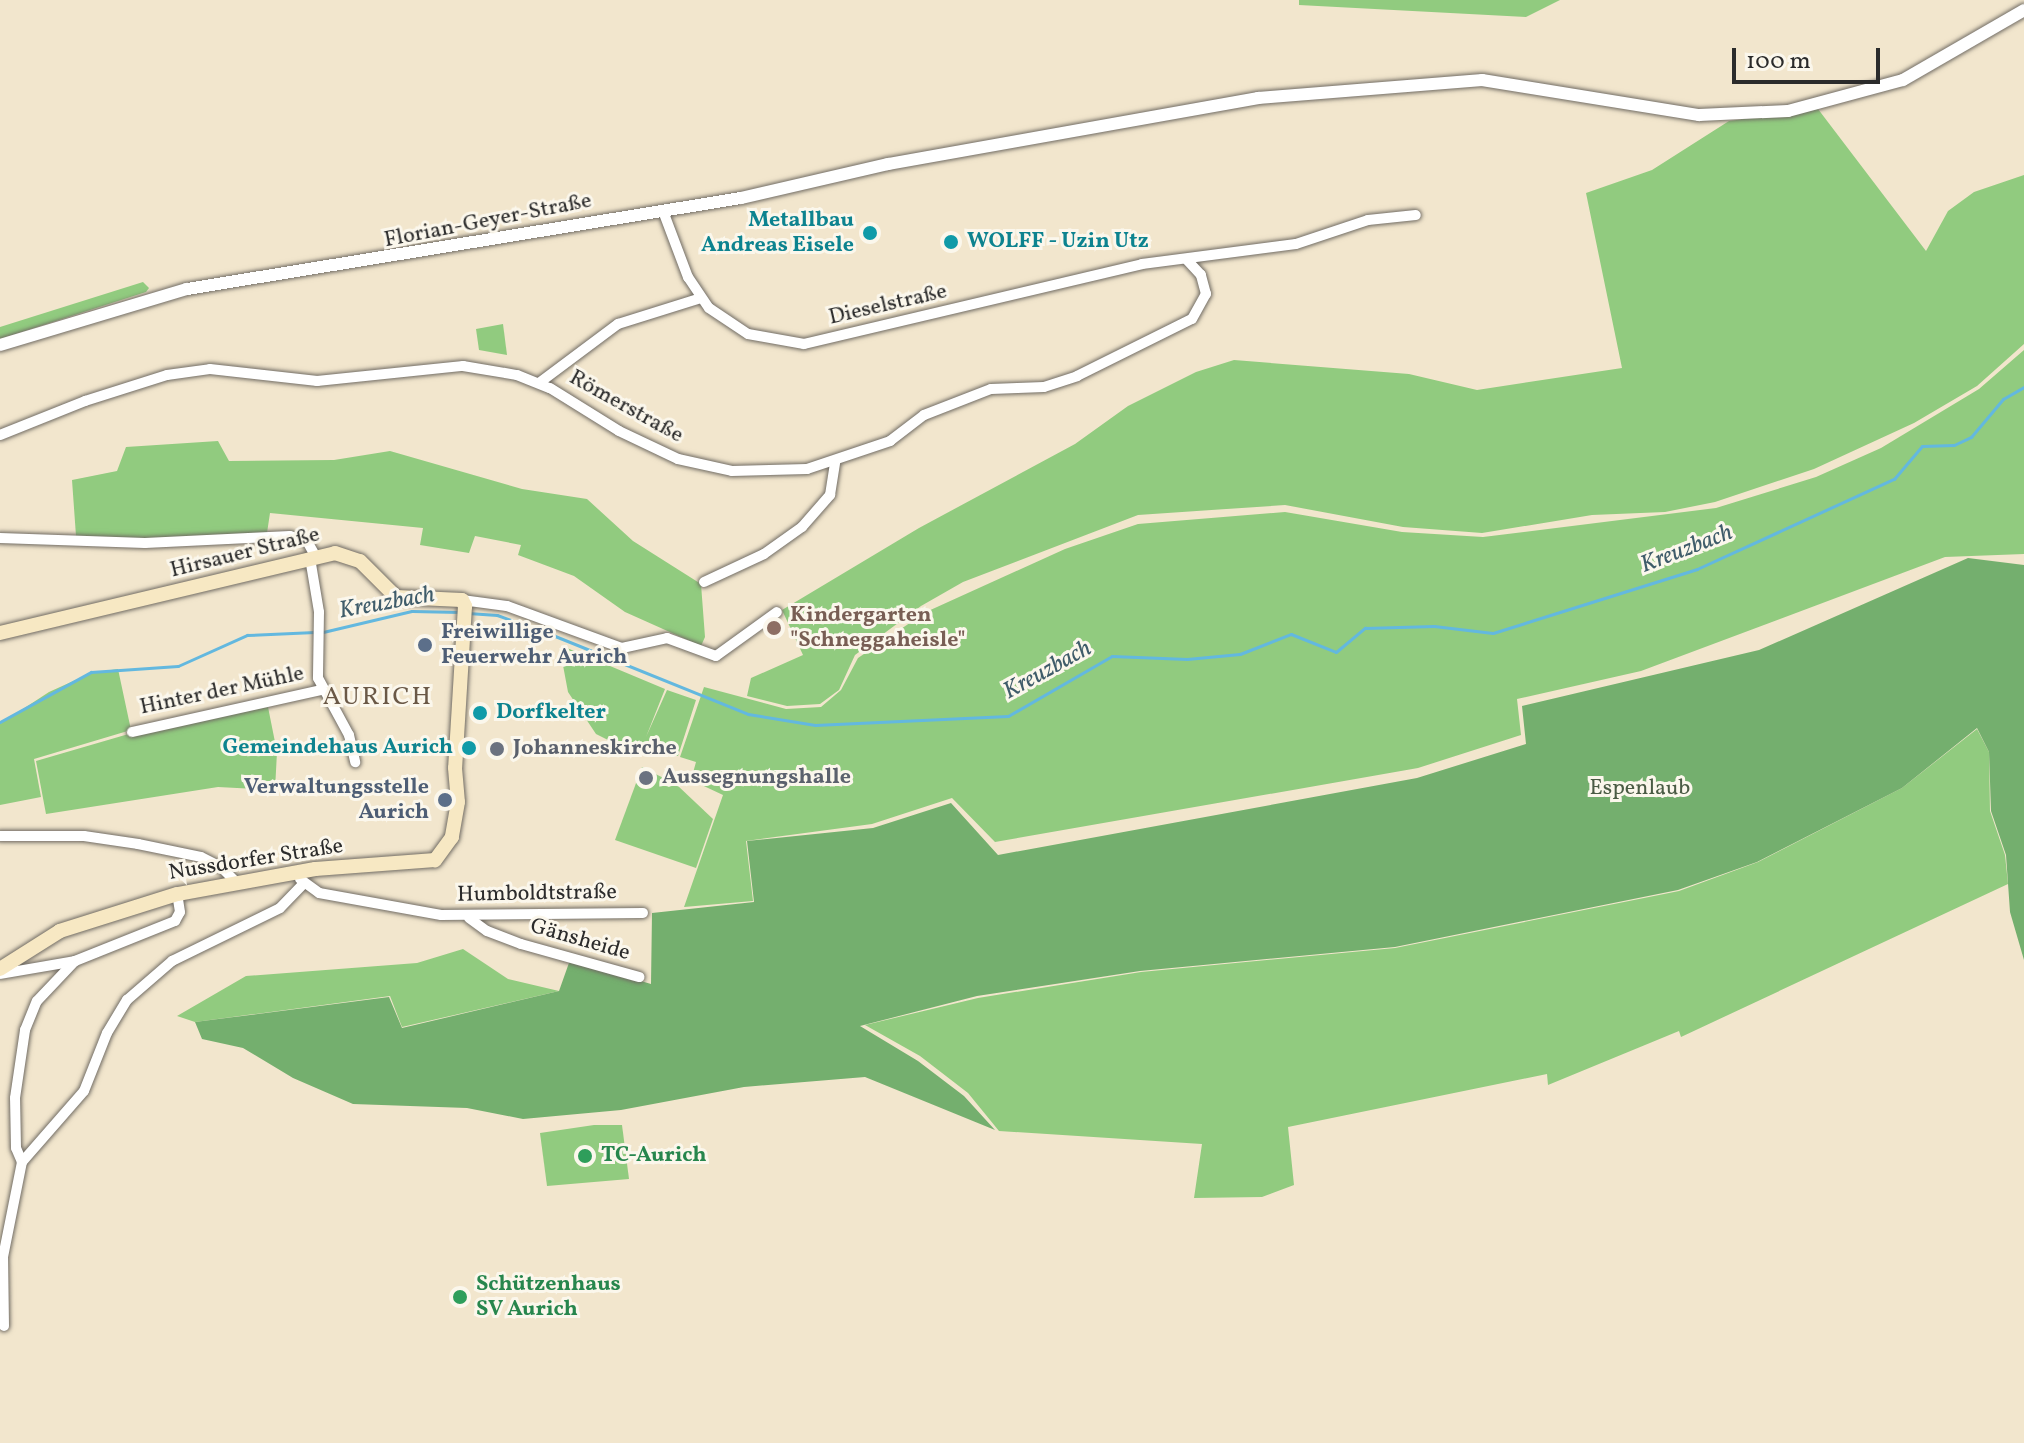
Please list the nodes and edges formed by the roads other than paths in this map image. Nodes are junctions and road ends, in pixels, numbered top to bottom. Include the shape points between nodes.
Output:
1 (2024, 10) edge
2 (663, 211) junction
3 (1416, 215) dead end
4 (1187, 260) junction
5 (701, 298) junction
6 (0, 345) edge
7 (539, 383) junction
8 (0, 435) edge
9 (835, 462) junction
10 (0, 538) edge
11 (313, 558) junction
12 (704, 582) dead end
13 (464, 608) junction
14 (777, 612) dead end
15 (0, 633) edge
16 (321, 690) junction
17 (132, 732) dead end
18 (355, 762) dead end
19 (0, 836) edge
20 (300, 879) junction
21 (238, 884) junction
22 (177, 894) junction
23 (643, 913) dead end
24 (469, 918) junction
25 (75, 961) junction
26 (2, 972) edge
27 (639, 977) dead end
28 (22, 1162) junction
29 (4, 1326) dead end

1 - 2 street, Florian-Geyer-Straße via 1903,80 1842,100 1764,115 1688,114 1538,85 1467,79 1227,102
2 - 5 street, Dieselstraße
2 - 6 street, Florian-Geyer-Straße via 177,290
3 - 4 street, Dieselstraße via 1368,220 1296,244
4 - 5 street, Dieselstraße via 1142,264 804,344 728,325
4 - 9 street, Römerstraße via 1201,275 1206,294 1192,319 1044,387 1002,387 944,405 890,441
5 - 7 street via 618,324
7 - 8 street, Römerstraße via 463,366 317,381 210,369 167,375
7 - 9 street, Römerstraße via 678,459 732,471 772,472
9 - 12 street via 830,495 802,527 764,554
10 - 11 street via 145,543 290,536 307,541
11 - 13 main road, Hirsauer Straße via 340,553 356,558 396,597
11 - 15 main road, Hirsauer Straße
11 - 16 street
13 - 14 street via 507,606 622,648 667,638 716,656
13 - 20 main road, Nussdorfer Straße via 455,768 458,802 452,837 435,860
16 - 17 street, Hinter der Mühle
16 - 18 street via 343,721
19 - 21 street via 97,837 176,851 221,867
20 - 21 main road, Nussdorfer Straße
20 - 24 street, Humboldtstraße via 386,907
20 - 28 street via 280,908 172,961 127,1000 84,1091
21 - 22 main road, Nussdorfer Straße
22 - 25 street via 180,912 175,921
22 - 26 main road, Nussdorfer Straße via 60,931
23 - 24 street, Humboldtstraße
24 - 27 street, Gänsheide via 521,944
25 - 26 street
25 - 28 street via 37,1001 25,1030 15,1098 16,1148
28 - 29 street via 5,1227

